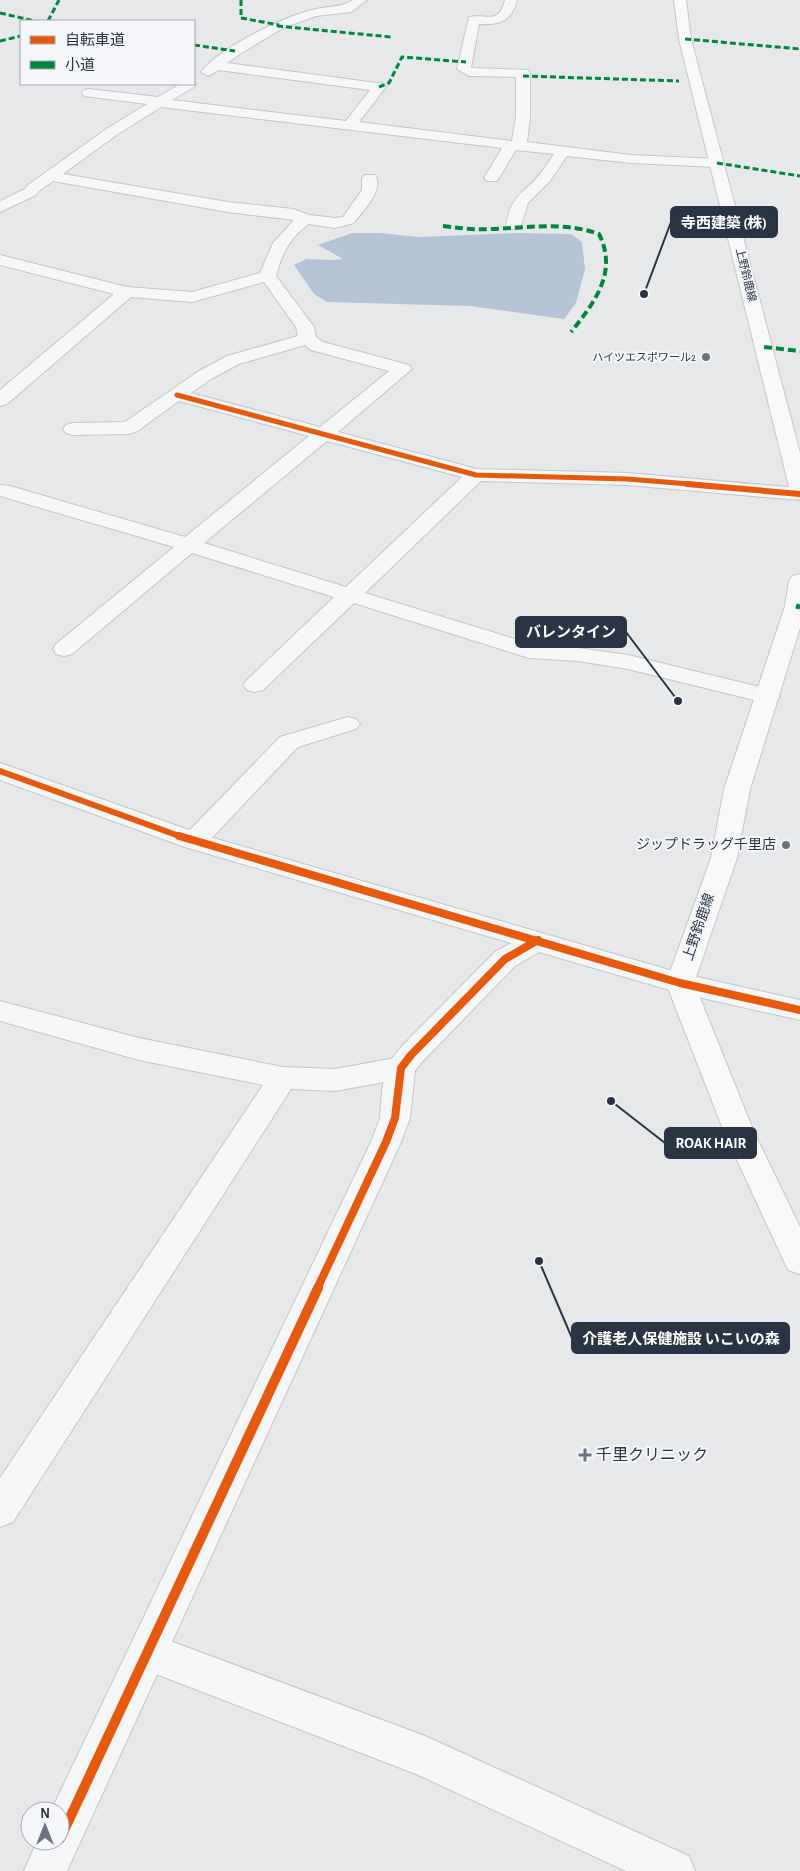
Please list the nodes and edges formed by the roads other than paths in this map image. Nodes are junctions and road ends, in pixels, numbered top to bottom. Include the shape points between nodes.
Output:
1 (361, 0) edge
2 (511, 0) edge
3 (680, 0) edge
4 (217, 66) junction
5 (195, 80) edge
6 (187, 85) edge
7 (89, 92) dead end
8 (160, 102) junction
9 (350, 125) junction
10 (515, 145) junction
11 (562, 151) junction
12 (717, 163) junction
13 (50, 176) junction
14 (370, 178) dead end
15 (492, 178) dead end
16 (9, 189) dead end
17 (31, 192) junction
18 (0, 207) edge
19 (306, 219) junction
20 (514, 226) dead end
21 (8, 262) edge
22 (0, 275) edge
23 (268, 276) junction
24 (126, 292) junction
25 (308, 339) junction
26 (177, 395) junction
27 (0, 400) edge
28 (73, 429) dead end
29 (324, 433) junction
30 (476, 475) junction
31 (3, 490) dead end
32 (800, 493) edge
33 (189, 545) junction
34 (800, 581) edge
35 (350, 596) junction
36 (64, 649) dead end
37 (255, 685) dead end
38 (768, 696) junction
39 (348, 724) dead end
40 (0, 771) edge
41 (194, 841) junction
42 (538, 940) junction
43 (680, 983) junction
44 (800, 1010) edge
45 (5, 1020) edge
46 (402, 1068) junction
47 (283, 1078) junction
48 (800, 1261) edge
49 (0, 1510) edge
50 (149, 1652) junction
51 (70, 1819) edge
52 (55, 1851) edge
53 (45, 1871) edge
54 (674, 1871) edge

1 - 4 street via 347,9 314,13 279,25 235,51
2 - 10 street via 505,17 473,20 464,69 469,72 524,73 523,117
3 - 12 main road, 上野鈴鹿線 via 685,38
4 - 5 street
4 - 9 street via 379,87
6 - 8 street
7 - 8 street
8 - 9 street
8 - 13 street
9 - 10 street
10 - 11 street
10 - 15 street
11 - 12 street via 631,159
11 - 20 street via 545,177 518,203
12 - 32 main road, 上野鈴鹿線
13 - 17 street
13 - 19 street via 228,207 293,214
14 - 19 street via 370,190 348,220 334,223
16 - 17 street
17 - 18 street
19 - 23 street via 291,229
21 - 22 street
21 - 24 street
23 - 24 street via 192,297
23 - 25 street via 305,327
24 - 27 street
25 - 26 street via 234,360
25 - 29 street via 317,346 403,369
26 - 28 street via 129,428
26 - 29 street
29 - 30 street
29 - 33 street
30 - 32 street via 627,479
30 - 35 street
31 - 33 street
33 - 35 street
33 - 36 street
34 - 38 main road, 上野鈴鹿線 via 796,606
35 - 37 street
35 - 38 street via 530,651 622,661
38 - 43 main road, 上野鈴鹿線 via 737,789 724,858
39 - 41 street via 289,742
40 - 41 street
41 - 42 street
42 - 43 street
42 - 46 street via 505,959
43 - 44 street
43 - 48 main road via 739,1132
45 - 47 street
46 - 47 street via 335,1080
46 - 50 street via 396,1090 395,1118 386,1142
47 - 49 street
50 - 51 street
50 - 54 street via 425,1757
52 - 53 street

